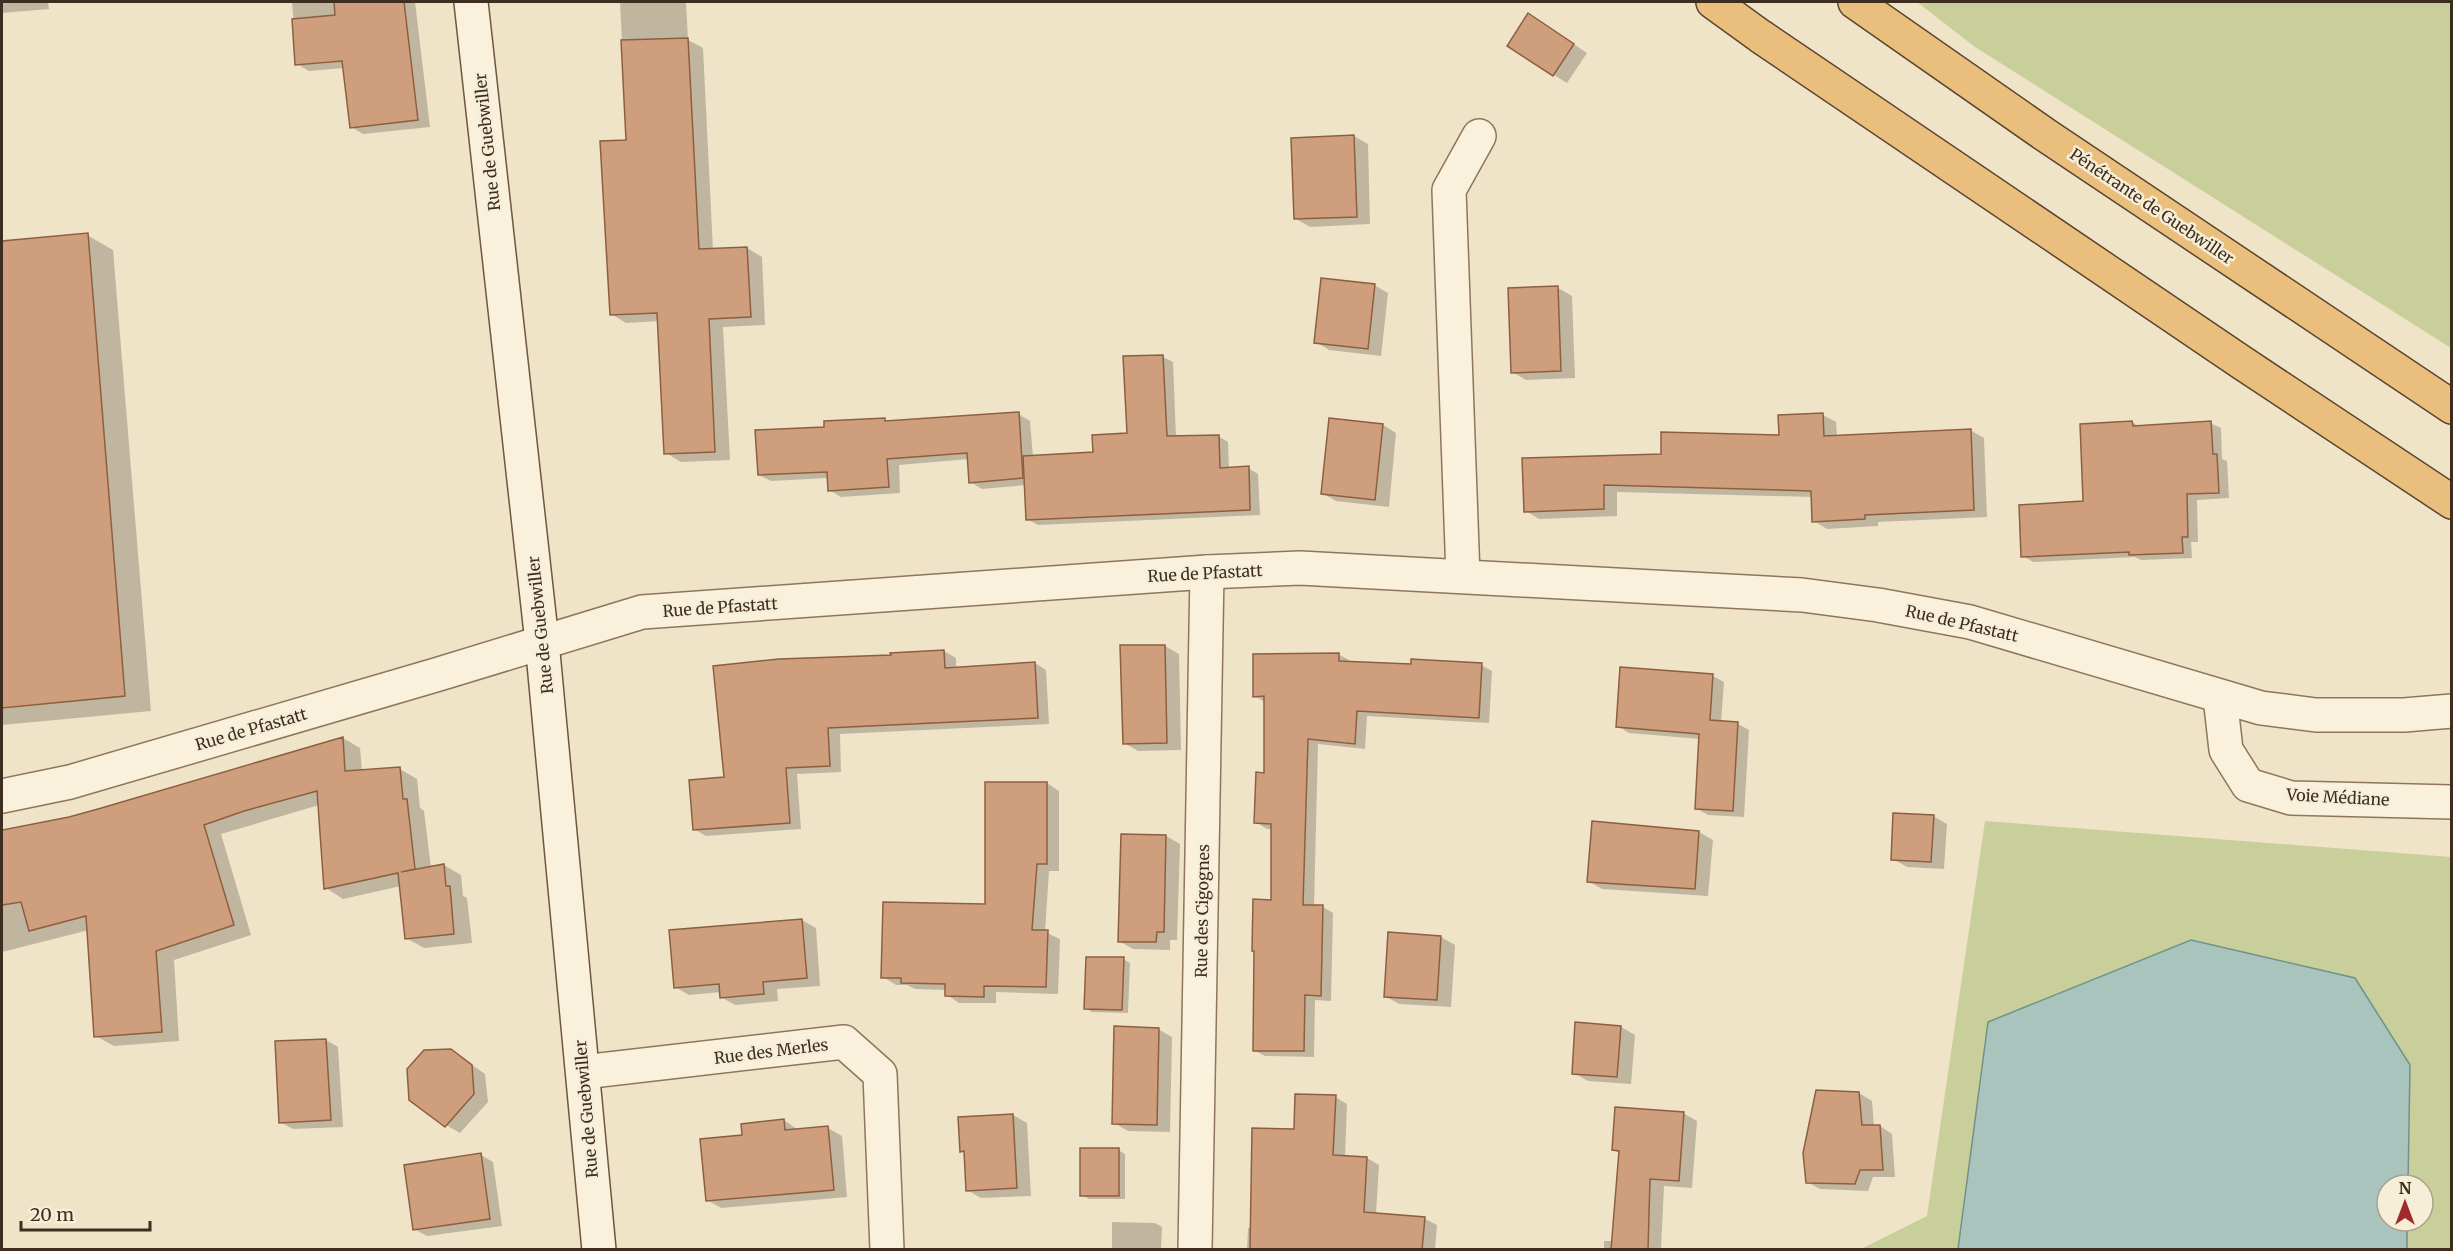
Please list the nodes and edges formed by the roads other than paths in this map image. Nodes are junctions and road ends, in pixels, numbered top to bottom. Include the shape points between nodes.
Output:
1 (471, 2) edge
2 (1713, 2) edge
3 (1856, 2) edge
4 (1479, 135) dead end
5 (2451, 407) edge
6 (2451, 502) edge
7 (1207, 572) junction
8 (1463, 576) junction
9 (542, 642) junction
10 (2220, 697) junction
11 (2451, 711) edge
12 (2, 796) edge
13 (2451, 802) edge
14 (583, 1072) junction
15 (599, 1250) edge
16 (887, 1250) edge
17 (1195, 1250) edge

1 - 9 street, Rue de Guebwiller
2 - 6 highway
3 - 5 highway, Pénétrante de Guebwiller
4 - 8 street via 1449,190
7 - 8 street, Rue de Pfastatt via 1300,568
7 - 9 street, Rue de Pfastatt via 642,612
7 - 17 street, Rue des Cigognes
8 - 10 street, Rue de Pfastatt via 1802,595 1878,605 1970,622
9 - 12 street, Rue de Pfastatt via 70,782
9 - 14 street, Rue de Guebwiller
10 - 11 street, Rue de Pfastatt via 2261,708 2316,715
10 - 13 street, Voie Médiane via 2226,750 2248,785 2291,798
14 - 15 street, Rue de Guebwiller
14 - 16 street, Rue des Merles via 844,1042 880,1074

